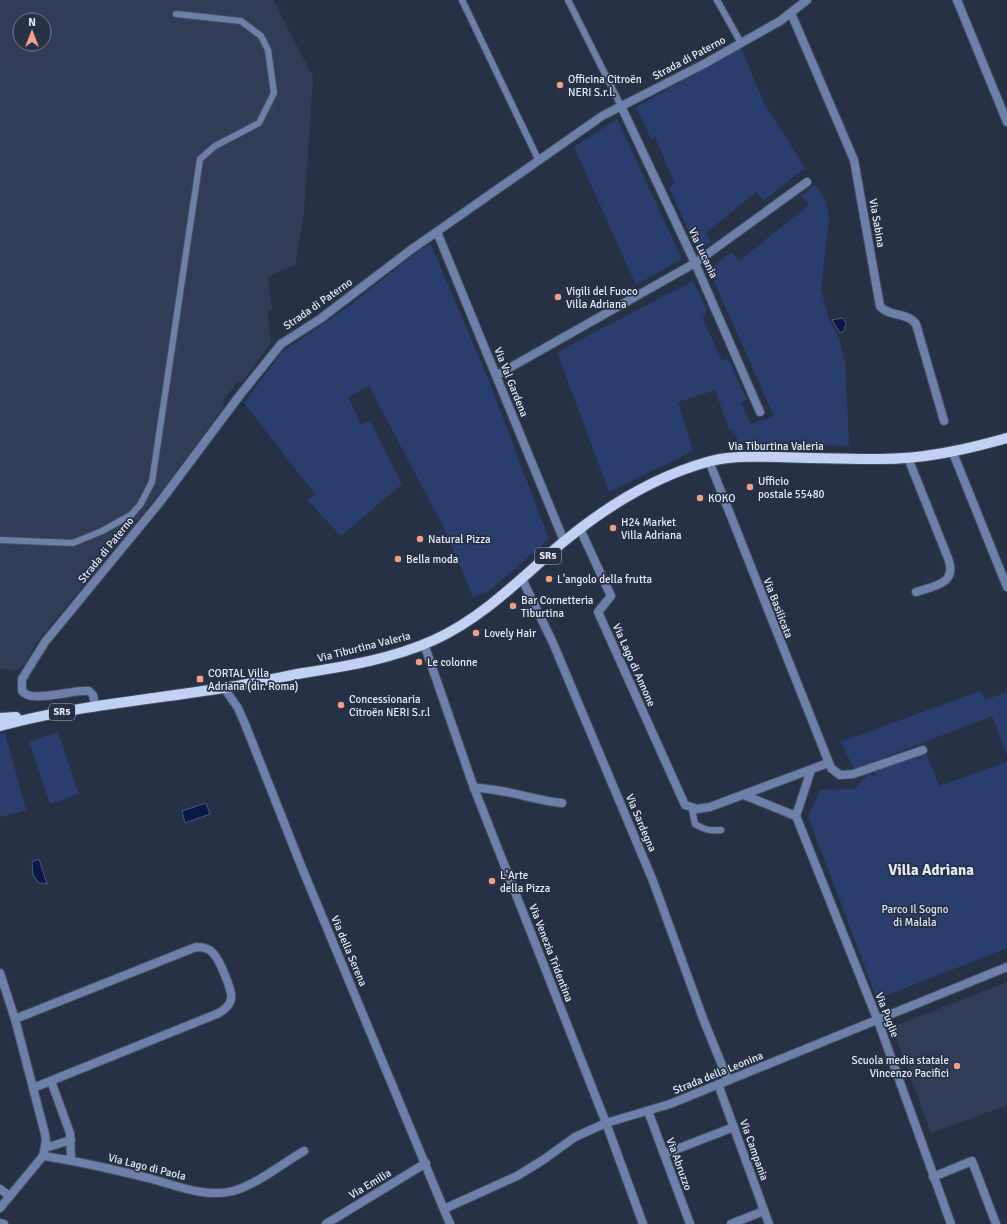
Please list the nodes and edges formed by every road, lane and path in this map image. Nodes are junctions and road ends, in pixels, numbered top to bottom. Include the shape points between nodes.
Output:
1 (462, 0) edge
2 (568, 0) edge
3 (717, 0) edge
4 (807, 0) edge
5 (957, 0) edge
6 (791, 13) junction
7 (176, 14) dead end
8 (741, 43) junction
9 (621, 106) junction
10 (1007, 122) edge
11 (539, 161) junction
12 (807, 182) dead end
13 (437, 232) junction
14 (695, 262) junction
15 (497, 375) junction
16 (760, 412) dead end
17 (944, 421) dead end
18 (1007, 438) edge
19 (953, 453) junction
20 (908, 458) junction
21 (708, 461) junction
22 (580, 529) junction
23 (0, 540) edge
24 (564, 541) junction
25 (522, 579) junction
26 (1007, 587) edge
27 (916, 592) dead end
28 (424, 644) junction
29 (224, 688) junction
30 (95, 706) junction
31 (30, 717) junction
32 (0, 718) edge
33 (0, 726) edge
34 (923, 750) dead end
35 (828, 763) junction
36 (811, 770) junction
37 (474, 788) junction
38 (744, 795) junction
39 (562, 803) dead end
40 (692, 809) junction
41 (796, 816) junction
42 (721, 830) dead end
43 (1007, 967) edge
44 (0, 973) edge
45 (15, 1019) junction
46 (878, 1021) junction
47 (728, 1080) junction
48 (51, 1081) junction
49 (718, 1084) junction
50 (33, 1088) junction
51 (648, 1111) junction
52 (606, 1123) junction
53 (734, 1127) junction
54 (71, 1140) junction
55 (304, 1150) dead end
56 (44, 1152) junction
57 (664, 1154) junction
58 (71, 1160) junction
59 (426, 1163) junction
60 (933, 1176) junction
61 (0, 1189) edge
62 (10, 1196) junction
63 (0, 1208) edge
64 (444, 1209) junction
65 (764, 1211) junction
66 (0, 1223) edge
67 (4, 1224) edge
68 (326, 1224) edge
69 (450, 1224) edge
70 (643, 1224) edge
71 (690, 1224) edge
72 (731, 1224) edge
73 (769, 1224) edge
74 (951, 1224) edge
75 (996, 1224) edge

1 - 11 lane
2 - 9 lane
3 - 8 lane
4 - 6 street, Strada di Paterno
5 - 10 street
6 - 8 street, Strada di Paterno
6 - 17 street, Via Sabina via 854,160 880,306 909,318 916,324
7 - 23 lane via 241,21 261,36 268,50 274,93 259,124 215,146 200,159 152,482 140,505 131,515 73,543
8 - 9 street, Strada di Paterno
9 - 11 street, Strada di Paterno via 602,116
9 - 14 street, Via Lucania
11 - 13 street, Strada di Paterno
12 - 14 street
13 - 15 street, Via Val Gardena
13 - 30 street, Strada di Paterno via 320,319 281,344 160,502 45,642 22,679 23,693 36,697 89,691 93,695
14 - 15 street
14 - 16 street, Via Lucania
15 - 24 street, Via Val Gardena
18 - 19 main road, Via Tiburtina Valeria / SR5
19 - 20 main road, Via Tiburtina Valeria / SR5
19 - 26 street
20 - 21 main road, Via Tiburtina Valeria / SR5 via 733,457
20 - 27 street via 951,570 943,583
21 - 22 main road, Via Tiburtina Valeria / SR5 via 671,474 636,492
21 - 35 street, Via Basilicata
22 - 24 main road, Via Tiburtina Valeria / SR5
22 - 40 street, Via Lago di Annone via 611,596 598,612 683,802
24 - 25 main road, Via Tiburtina Valeria / SR5
25 - 28 main road, Via Tiburtina Valeria / SR5 via 470,620
25 - 47 street, Via Sardegna via 553,643 653,881
28 - 29 main road, Via Tiburtina Valeria / SR5 via 358,663
28 - 37 street, Via Venezia Tridentina
29 - 30 main road, Via Tiburtina Valeria / SR5
29 - 59 street, Via della Serena via 236,704 245,724 302,868
30 - 31 main road, Via Tiburtina Valeria / SR5
31 - 32 main road, Via Tiburtina Valeria / SR5
31 - 33 main road, Via Tiburtina Valeria / SR5
34 - 35 street via 847,775 835,772
35 - 36 street
36 - 38 street
36 - 41 street
37 - 39 street via 494,789
37 - 52 street, Via Venezia Tridentina
38 - 40 street via 706,808
38 - 41 street
40 - 42 lane via 695,824 702,829
41 - 46 street, Via Puglie
43 - 46 street, Strada della Leonina
44 - 45 street
45 - 48 street via 192,948 206,948 216,956 231,993 231,1000 225,1010
45 - 50 street
46 - 47 street, Strada della Leonina
46 - 60 street, Via Puglie
47 - 49 street, Strada della Leonina
48 - 50 street
48 - 54 street
49 - 51 street, Strada della Leonina
49 - 53 street, Via Campania
50 - 56 street via 45,1134
51 - 52 street, Strada della Leonina
51 - 57 street, Via Abruzzo
52 - 64 street, Strada della Leonina via 576,1137 517,1176
52 - 70 street, Via Venezia Tridentina
53 - 57 street
53 - 65 street, Via Campania
54 - 56 street
54 - 58 street
55 - 58 street, Via Lago di Paola via 249,1184 224,1193 195,1190
56 - 58 street, Via Lago di Paola
56 - 62 street
57 - 71 street, Via Abruzzo
59 - 64 street, Via della Serena
59 - 68 street, Via Emilia
60 - 74 street, Via Puglie
60 - 75 street via 972,1161
61 - 62 street
62 - 63 street
64 - 69 street, Via della Serena
65 - 72 street
65 - 73 street, Via Campania
66 - 67 street

